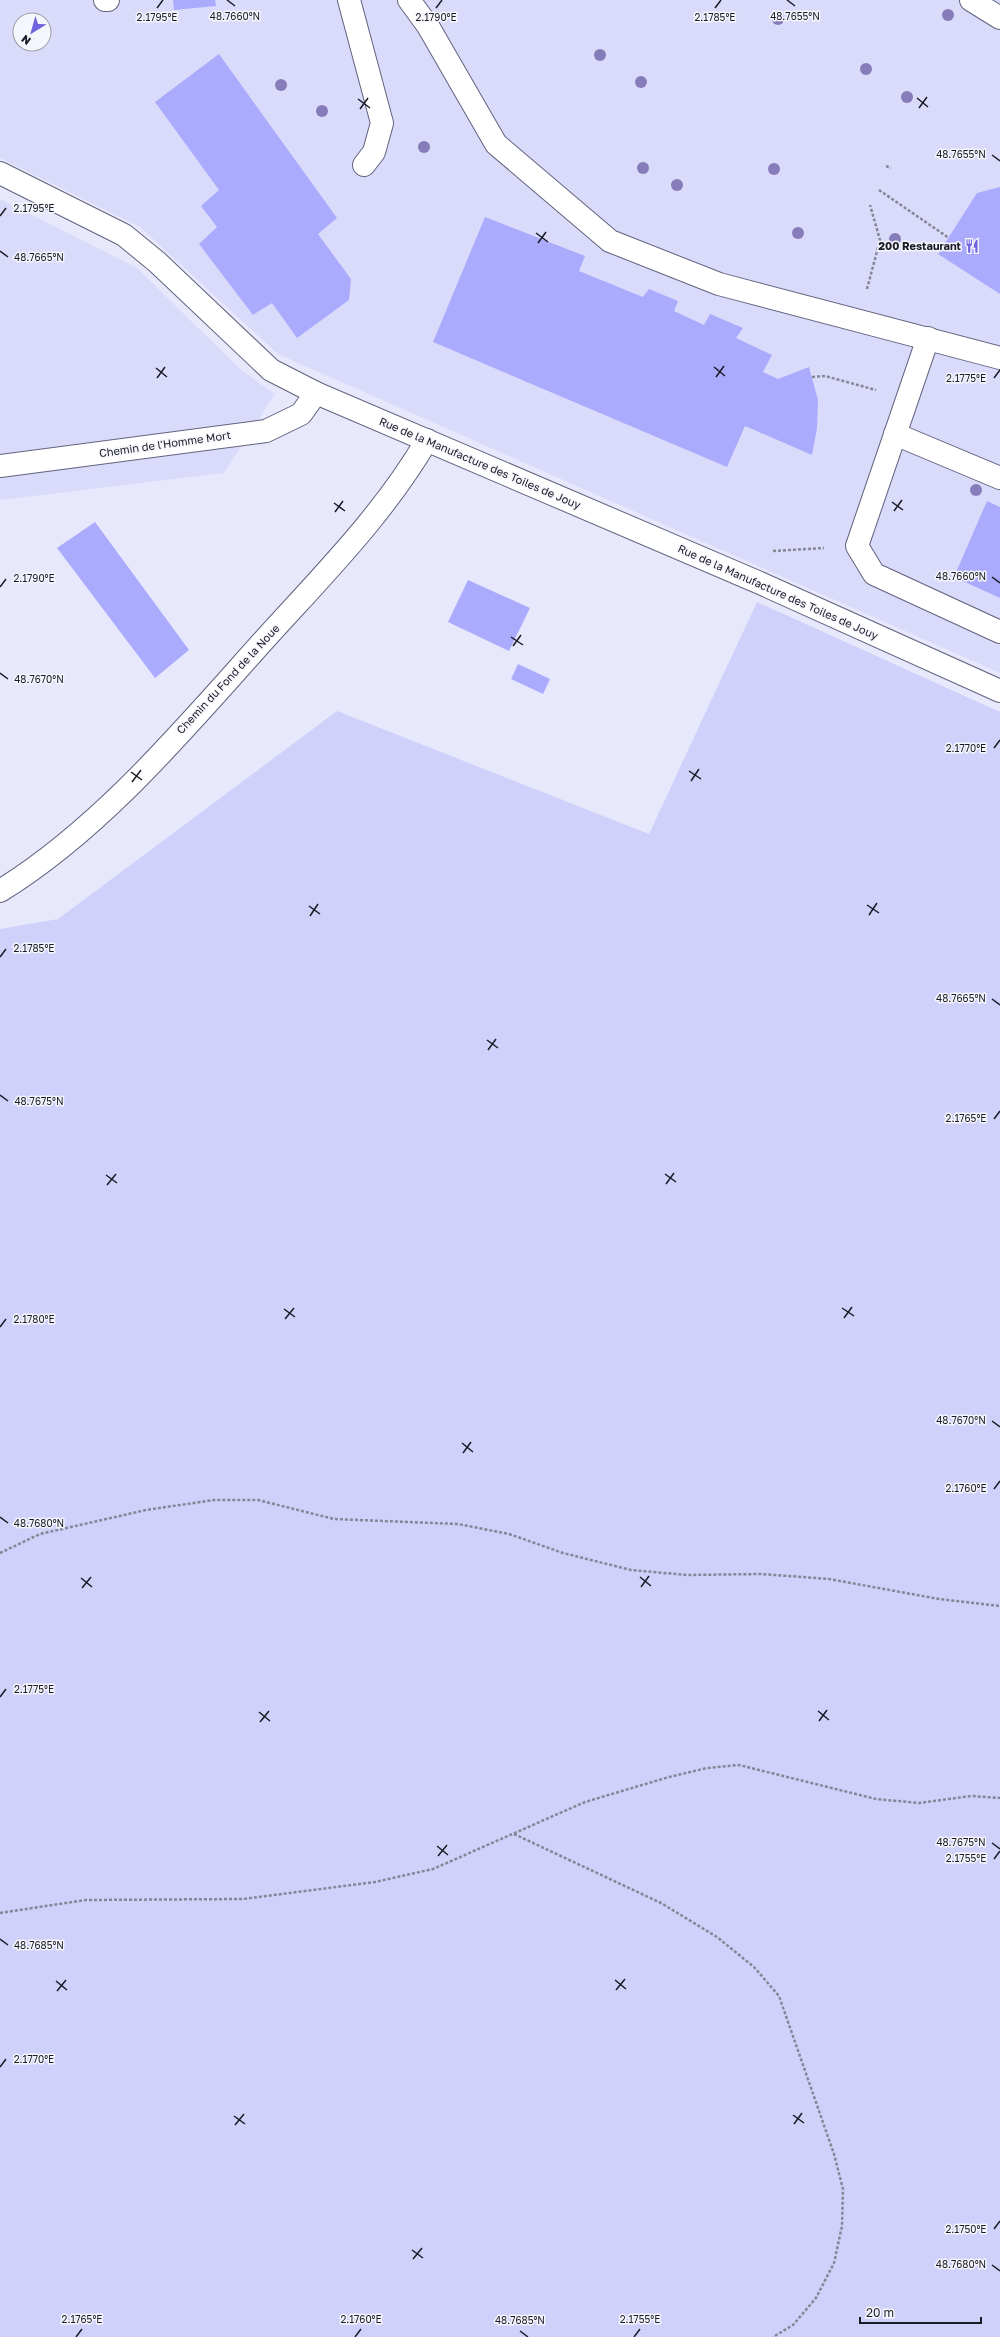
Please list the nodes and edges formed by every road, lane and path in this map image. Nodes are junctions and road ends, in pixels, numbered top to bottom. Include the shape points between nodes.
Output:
1 (349, 0) edge
2 (409, 0) edge
3 (971, 0) edge
4 (998, 22) edge
5 (364, 165) dead end
6 (886, 166) dead end
7 (891, 168) dead end
8 (0, 173) edge
9 (879, 190) dead end
10 (870, 204) dead end
11 (949, 238) dead end
12 (859, 320) junction
13 (928, 338) junction
14 (1000, 358) edge
15 (812, 377) dead end
16 (316, 393) junction
17 (907, 399) junction
18 (895, 434) junction
19 (427, 440) junction
20 (0, 466) edge
21 (1000, 478) edge
22 (857, 546) junction
23 (770, 552) dead end
24 (1000, 632) edge
25 (1000, 691) edge
26 (0, 891) edge
27 (0, 1552) edge
28 (1000, 1606) edge
29 (1000, 1798) edge
30 (514, 1834) junction
31 (0, 1914) edge
32 (773, 2337) edge

1 - 5 street via 382,123 374,152
2 - 12 street via 428,26 496,144 610,241 719,284
3 - 4 street
6 - 7 path
8 - 16 street, Rue de la Manufacture des Toiles de Jouy via 124,235 271,370
9 - 11 path
10 - 12 path via 880,240
12 - 13 street
13 - 14 street
13 - 17 street
15 - 17 path via 825,376
16 - 19 street, Rue de la Manufacture des Toiles de Jouy
16 - 20 street, Chemin de l'Homme Mort via 300,414 266,431
17 - 18 street
18 - 21 street
18 - 22 street
19 - 25 street, Rue de la Manufacture des Toiles de Jouy via 760,583
19 - 26 street, Chemin du Fond de la Noue via 415,461 356,538 162,751 67,844
22 - 23 path
22 - 24 street via 874,574
27 - 28 path via 40,1534 146,1510 214,1500 258,1500 334,1519 458,1524 509,1534 563,1553 631,1570 687,1575 761,1574 829,1579 939,1599
29 - 30 path via 971,1796 919,1803 876,1799 739,1765 707,1768 585,1802
30 - 31 path via 433,1869 375,1882 243,1899 85,1900
30 - 32 path via 662,1903 730,1947 754,1967 779,1996 834,2154 843,2189 842,2226 834,2263 816,2298 793,2325

